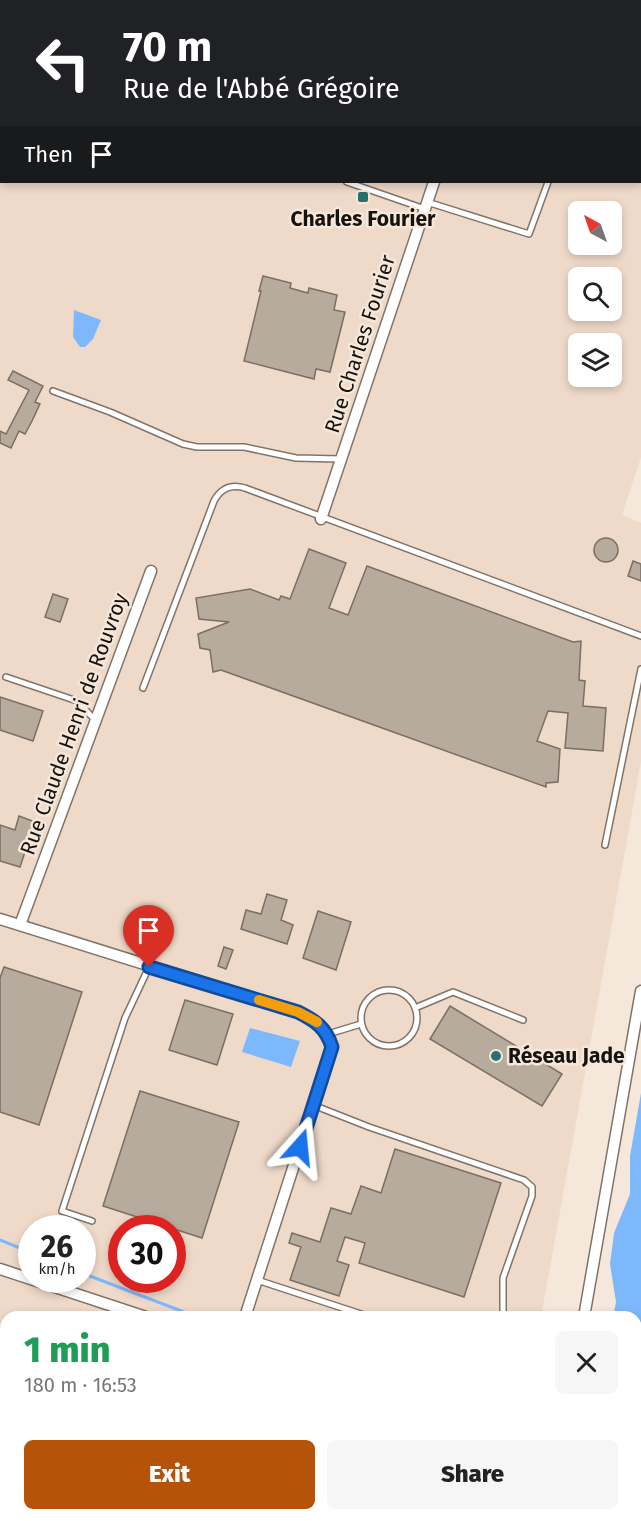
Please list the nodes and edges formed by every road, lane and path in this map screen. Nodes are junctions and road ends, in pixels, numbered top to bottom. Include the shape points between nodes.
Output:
1 (350, 183) edge
2 (434, 183) edge
3 (548, 183) edge
4 (426, 205) junction
5 (53, 391) dead end
6 (342, 460) junction
7 (321, 519) junction
8 (151, 571) dead end
9 (641, 636) edge
10 (641, 669) edge
11 (6, 677) dead end
12 (142, 688) dead end
13 (96, 721) junction
14 (605, 845) dead end
15 (0, 919) edge
16 (20, 925) junction
17 (149, 967) junction
18 (641, 991) edge
19 (415, 1008) junction
20 (523, 1020) dead end
21 (361, 1024) junction
22 (328, 1034) junction
23 (314, 1105) junction
24 (74, 1215) edge
25 (0, 1269) edge
26 (257, 1280) junction
27 (128, 1311) edge
28 (246, 1311) edge
29 (352, 1311) edge
30 (503, 1311) edge
31 (585, 1311) edge

1 - 4 lane
2 - 4 street, Rue Charles Fourier
3 - 4 lane via 529,234
4 - 6 street, Rue Charles Fourier
5 - 6 lane via 183,444 244,447 296,458
6 - 7 street, Rue Charles Fourier
7 - 9 lane
7 - 12 lane via 239,486 220,492
8 - 13 street, Rue Claude Henri de Rouvroy
10 - 14 lane
11 - 13 lane via 77,701
13 - 16 street, Rue Claude Henri de Rouvroy
15 - 16 street
16 - 17 street
17 - 22 street via 298,1012 318,1022
17 - 24 lane via 125,1018 62,1211
18 - 31 street
19 - 20 lane via 453,992
19 - 21 lane via 398,991 381,990 363,1007
19 - 21 lane via 417,1017 412,1034 397,1045 376,1043
21 - 22 lane
22 - 23 street via 332,1047
23 - 26 street
23 - 30 lane via 524,1180 532,1187 503,1278
25 - 27 street
26 - 28 street
26 - 29 lane

